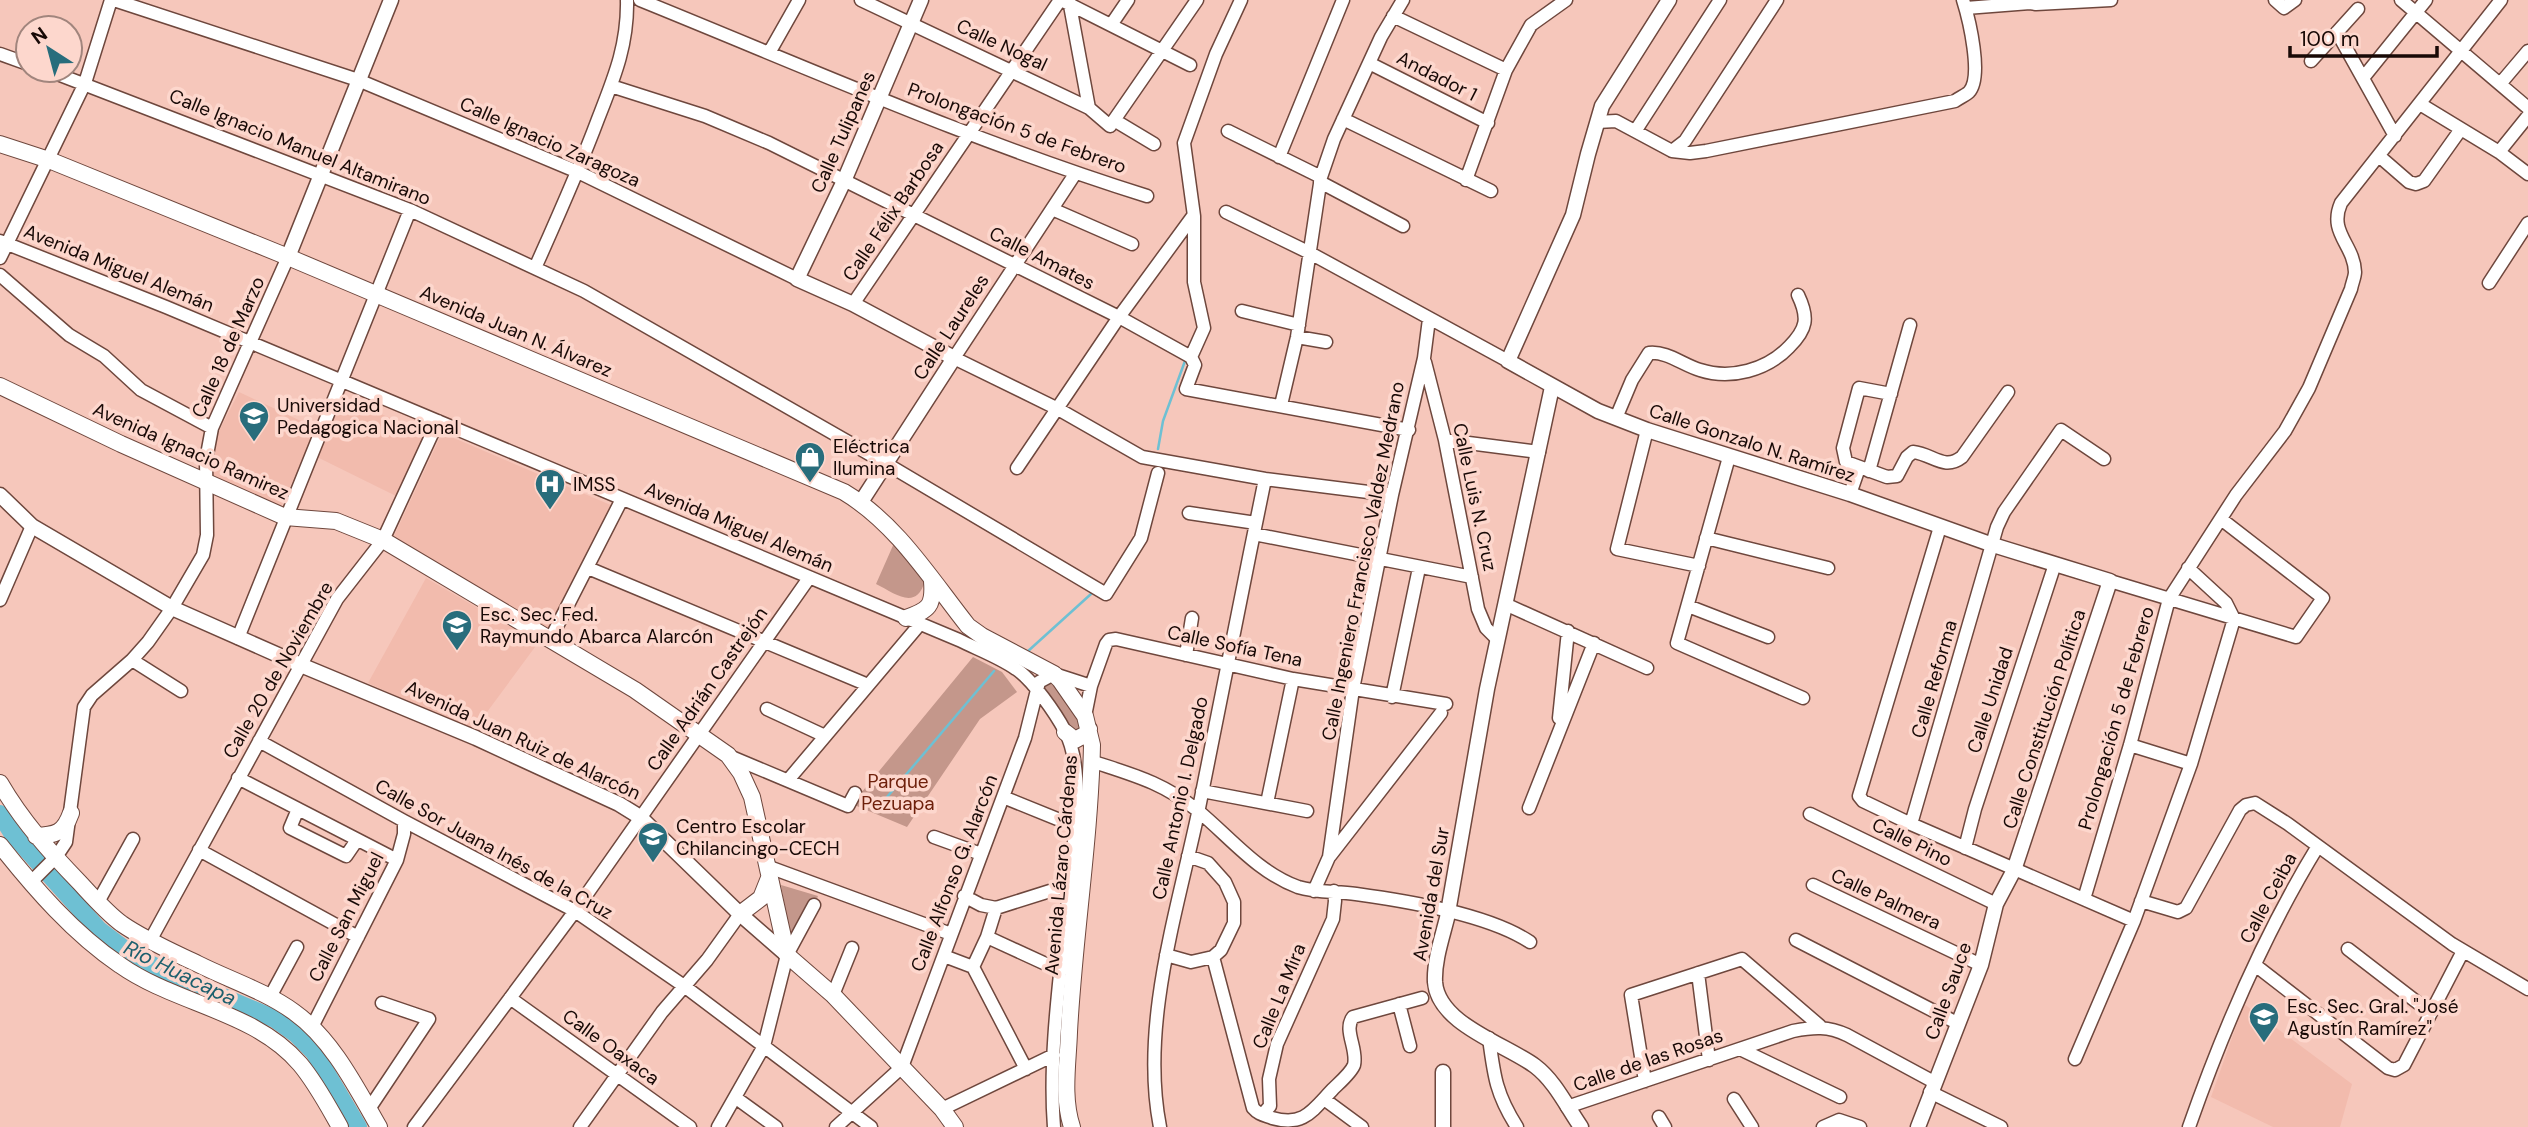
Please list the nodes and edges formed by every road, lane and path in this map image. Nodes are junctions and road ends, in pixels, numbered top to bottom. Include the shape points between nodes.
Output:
1 (112, 0) edge
2 (391, 0) edge
3 (627, 0) edge
4 (640, 0) edge
5 (799, 0) edge
6 (861, 0) edge
7 (921, 0) edge
8 (1128, 0) edge
9 (1197, 0) edge
10 (1241, 0) edge
11 (1343, 0) edge
12 (1403, 0) edge
13 (1566, 0) edge
14 (1669, 0) edge
15 (1720, 0) edge
16 (1777, 0) edge
17 (2111, 0) edge
18 (2401, 0) edge
19 (2426, 0) edge
20 (2501, 0) edge
21 (1065, 1) edge
22 (1965, 8) edge
23 (2358, 9) dead end
24 (2416, 12) junction
25 (1393, 16) junction
26 (911, 24) junction
27 (1111, 25) junction
28 (2337, 32) junction
29 (1163, 51) junction
30 (2461, 51) junction
31 (2528, 51) edge
32 (769, 52) junction
33 (2311, 61) dead end
34 (1369, 63) junction
35 (1190, 65) dead end
36 (1506, 70) junction
37 (1012, 71) junction
38 (2363, 78) junction
39 (358, 80) junction
40 (85, 83) junction
41 (2500, 84) junction
42 (611, 86) junction
43 (880, 97) junction
44 (2420, 104) junction
45 (1089, 108) junction
46 (2528, 108) edge
47 (2528, 116) edge
48 (1343, 119) junction
49 (1597, 122) junction
50 (1112, 123) junction
51 (1488, 123) junction
52 (2461, 129) junction
53 (1636, 130) junction
54 (1228, 131) dead end
55 (970, 134) junction
56 (2395, 136) junction
57 (0, 144) edge
58 (1154, 144) dead end
59 (1672, 151) junction
60 (2499, 152) junction
61 (2379, 156) junction
62 (1279, 157) junction
63 (49, 160) junction
64 (578, 172) junction
65 (321, 174) junction
66 (1075, 174) junction
67 (2528, 174) edge
68 (1321, 179) junction
69 (1466, 180) junction
70 (844, 181) junction
71 (1490, 191) dead end
72 (1147, 196) dead end
73 (1052, 209) junction
74 (411, 210) junction
75 (1226, 212) dead end
76 (914, 215) junction
77 (1194, 216) junction
78 (2528, 223) edge
79 (1404, 226) dead end
80 (4, 242) edge
81 (1132, 244) dead end
82 (1310, 253) junction
83 (288, 257) junction
84 (0, 258) edge
85 (1015, 265) junction
86 (536, 268) junction
87 (0, 275) edge
88 (797, 279) junction
89 (2488, 283) dead end
90 (375, 294) junction
91 (1798, 295) dead end
92 (853, 304) junction
93 (1242, 312) dead end
94 (1119, 317) junction
95 (1429, 319) junction
96 (1910, 325) dead end
97 (1298, 331) junction
98 (1326, 342) dead end
99 (251, 343) junction
100 (1191, 357) junction
101 (954, 358) junction
102 (1424, 358) junction
103 (1507, 361) junction
104 (340, 380) junction
105 (0, 386) edge
106 (1552, 387) junction
107 (2008, 392) dead end
108 (1891, 394) junction
109 (1282, 405) junction
110 (1058, 409) junction
111 (1616, 418) junction
112 (438, 421) junction
113 (212, 428) junction
114 (1409, 430) junction
115 (1647, 430) junction
116 (1445, 440) junction
117 (1539, 452) junction
118 (1729, 457) junction
119 (2104, 459) dead end
120 (885, 463) junction
121 (1017, 468) dead end
122 (1864, 470) junction
123 (1158, 473) dead end
124 (1265, 479) junction
125 (207, 481) junction
126 (1850, 494) junction
127 (0, 495) edge
128 (1392, 495) junction
129 (622, 499) junction
130 (861, 502) junction
131 (1189, 513) dead end
132 (285, 517) junction
133 (2221, 519) junction
134 (32, 526) junction
135 (1940, 527) junction
136 (1255, 529) junction
137 (1706, 538) junction
138 (383, 540) junction
139 (1993, 545) junction
140 (1379, 559) junction
141 (2055, 564) junction
142 (1699, 566) junction
143 (588, 568) junction
144 (1419, 568) junction
145 (1828, 568) dead end
146 (2188, 568) junction
147 (1472, 577) junction
148 (809, 578) junction
149 (932, 581) junction
150 (2110, 581) junction
151 (2169, 599) junction
152 (0, 600) edge
153 (1505, 604) junction
154 (1688, 606) junction
155 (172, 608) junction
156 (1192, 618) dead end
157 (2234, 619) junction
158 (913, 621) junction
159 (1568, 631) junction
160 (1768, 637) dead end
161 (238, 638) junction
162 (1497, 639) junction
163 (550, 640) junction
164 (959, 640) joint
165 (764, 642) junction
166 (1594, 643) junction
167 (1186, 655) junction
168 (132, 660) junction
169 (1227, 664) junction
170 (303, 666) junction
171 (1647, 668) dead end
172 (1054, 674) junction
173 (1293, 679) junction
174 (868, 685) junction
175 (1091, 686) junction
176 (1353, 689) junction
177 (1035, 690) junction
178 (181, 691) dead end
179 (1392, 696) junction
180 (1803, 698) dead end
181 (767, 709) dead end
182 (1087, 723) junction
183 (1065, 732) junction
184 (1558, 732) junction
185 (698, 735) junction
186 (825, 736) junction
187 (259, 741) junction
188 (2130, 745) junction
189 (729, 755) junction
190 (1091, 761) junction
191 (2191, 764) junction
192 (238, 778) junction
193 (789, 779) junction
194 (0, 783) edge
195 (1202, 791) junction
196 (855, 793) dead end
197 (1003, 797) junction
198 (1267, 803) junction
199 (1529, 808) dead end
200 (298, 810) junction
201 (1198, 811) junction
202 (1307, 811) dead end
203 (71, 813) junction
204 (1811, 814) dead end
205 (640, 817) junction
206 (404, 821) junction
207 (1911, 824) junction
208 (1081, 829) junction
209 (36, 836) junction
210 (934, 837) dead end
211 (134, 839) dead end
212 (357, 839) junction
213 (0, 845) edge
214 (2318, 846) junction
215 (1965, 848) junction
216 (199, 850) junction
217 (981, 855) junction
218 (1188, 856) junction
219 (1329, 857) junction
220 (54, 858) junction
221 (397, 860) junction
222 (2014, 870) junction
223 (769, 871) junction
224 (34, 879) junction
225 (1069, 886) junction
226 (1813, 886) dead end
227 (1314, 891) junction
228 (1334, 891) junction
229 (964, 896) junction
230 (2084, 899) junction
231 (2141, 901) junction
232 (98, 902) junction
233 (1996, 904) junction
234 (814, 905) dead end
235 (996, 908) junction
236 (575, 911) junction
237 (1448, 912) junction
238 (740, 915) junction
239 (2134, 921) junction
240 (951, 934) junction
241 (358, 937) junction
242 (987, 937) junction
243 (151, 939) junction
244 (1796, 940) dead end
245 (1530, 942) dead end
246 (297, 947) dead end
247 (852, 948) dead end
248 (2348, 949) dead end
249 (2463, 951) junction
250 (786, 955) junction
251 (1166, 955) junction
252 (944, 956) junction
253 (1213, 957) junction
254 (1981, 965) junction
255 (2255, 965) junction
256 (973, 967) junction
257 (1061, 971) junction
258 (1698, 974) junction
259 (684, 986) junction
260 (2528, 989) edge
261 (833, 995) junction
262 (270, 997) junction
263 (510, 998) junction
264 (1422, 998) dead end
265 (382, 1003) dead end
266 (1398, 1004) junction
267 (2431, 1013) junction
268 (1957, 1023) junction
269 (1820, 1026) junction
270 (312, 1027) junction
271 (1489, 1038) junction
272 (764, 1046) junction
273 (1410, 1046) dead end
274 (1740, 1049) junction
275 (1054, 1055) junction
276 (2075, 1059) dead end
277 (1709, 1060) junction
278 (902, 1067) junction
279 (1026, 1069) junction
280 (1443, 1072) dead end
281 (618, 1074) junction
282 (1645, 1081) junction
283 (1932, 1087) junction
284 (1840, 1097) dead end
285 (736, 1098) junction
286 (1324, 1099) junction
287 (1734, 1099) dead end
288 (1567, 1107) junction
289 (369, 1109) junction
290 (942, 1109) junction
291 (851, 1113) junction
292 (1263, 1114) junction
293 (340, 1127) edge
294 (379, 1127) edge
295 (414, 1127) edge
296 (580, 1127) edge
297 (690, 1127) edge
298 (718, 1127) edge
299 (776, 1127) edge
300 (836, 1127) edge
301 (871, 1127) edge
302 (955, 1127) edge
303 (1054, 1127) edge
304 (1072, 1127) edge
305 (1160, 1127) edge
306 (1362, 1127) edge
307 (1443, 1127) edge
308 (1517, 1127) edge
309 (1581, 1127) edge
310 (1752, 1127) edge
311 (1823, 1127) edge
312 (1860, 1127) edge
313 (1919, 1127) edge
314 (2001, 1127) edge
315 (2189, 1127) edge

1 - 39 street, Calle Ignacio Zaragoza
1 - 40 street
2 - 39 street, Calle 18 de Marzo
3 - 42 street via 623,52
4 - 32 street, Prolongación 5 de Febrero
5 - 32 street
6 - 26 street, Calle Nogal
7 - 26 street, Calle Tulipanes
8 - 27 street
9 - 29 street
10 - 77 street via 1184,143
11 - 62 street
12 - 25 street
13 - 36 street via 1531,25
14 - 49 street via 1602,106
15 - 53 street
16 - 59 street via 1685,141
17 - 22 street
18 - 24 street
19 - 24 street
20 - 30 street
21 - 27 street
21 - 37 street, Calle Félix Barbosa
21 - 45 street
22 - 59 street via 1976,75 1970,91 1955,101 1706,151
23 - 28 street
24 - 30 street
24 - 38 street
25 - 34 street
25 - 36 street
26 - 37 street, Calle Nogal
26 - 43 street, Calle Tulipanes
27 - 29 street
28 - 33 street
28 - 38 street
29 - 35 street
29 - 50 street
30 - 41 street
30 - 44 street
31 - 41 street
32 - 43 street, Prolongación 5 de Febrero
34 - 48 street
34 - 51 street, Andador 1
36 - 51 street
37 - 45 street, Calle Nogal
37 - 55 street, Calle Félix Barbosa
38 - 56 street
39 - 64 street, Calle Ignacio Zaragoza
39 - 65 street, Calle 18 de Marzo
40 - 63 street
40 - 65 street, Calle Ignacio Manuel Altamirano
41 - 46 street
42 - 64 street
42 - 70 street, Calle Amates via 769,143
43 - 55 street, Prolongación 5 de Febrero
43 - 70 street, Calle Tulipanes
44 - 52 street
44 - 56 street
45 - 50 street, Calle Nogal
47 - 60 street
48 - 68 street
48 - 69 street
49 - 53 street via 1616,121
49 - 103 street via 1573,215
50 - 58 street, Calle Nogal
51 - 69 street
52 - 60 street
52 - 61 street via 2424,181 2416,184
53 - 59 street
54 - 62 street
55 - 66 street, Prolongación 5 de Febrero
55 - 76 street, Calle Félix Barbosa
56 - 61 street
57 - 63 main road, Avenida Juan N. Álvarez
60 - 67 street
61 - 133 street, Prolongación 5 de Febrero via 2336,215 2355,273 2309,388 2285,431
62 - 68 street
63 - 80 street
63 - 83 main road, Avenida Juan N. Álvarez
64 - 86 street
64 - 88 street, Calle Ignacio Zaragoza
65 - 74 street, Calle Ignacio Manuel Altamirano
65 - 83 street, Calle 18 de Marzo
66 - 72 street, Prolongación 5 de Febrero
66 - 73 street, Calle Laureles
68 - 79 street
68 - 82 street
69 - 71 street
70 - 76 street, Calle Amates
70 - 88 street, Calle Tulipanes
73 - 81 street
73 - 85 street, Calle Laureles
74 - 86 street, Calle Ignacio Manuel Altamirano
74 - 90 street
75 - 82 street, Calle Gonzalo N. Ramírez
76 - 85 street, Calle Amates
76 - 92 street, Calle Félix Barbosa
77 - 94 street
77 - 100 street via 1194,282 1204,328
78 - 89 street
80 - 84 street
80 - 99 street, Avenida Miguel Alemán
82 - 95 street, Calle Gonzalo N. Ramírez
82 - 97 street
83 - 90 main road, Avenida Juan N. Álvarez
83 - 99 street, Calle 18 de Marzo
85 - 94 street, Calle Amates
85 - 101 street, Calle Laureles
86 - 120 street, Calle Ignacio Manuel Altamirano
87 - 113 street via 69,335 104,355 141,390
88 - 92 street, Calle Ignacio Zaragoza
90 - 104 street
90 - 130 main road, Avenida Juan N. Álvarez
91 - 111 street via 1805,311 1803,333 1779,357 1744,374 1702,371 1660,352 1650,353
92 - 101 street, Calle Ignacio Zaragoza
93 - 97 street
94 - 100 street, Calle Amates
94 - 110 street
95 - 102 street, Calle Ingeniero Francisco Valdez Medrano
95 - 103 street, Calle Gonzalo N. Ramírez
96 - 108 street
97 - 98 street
97 - 109 street
99 - 104 street, Avenida Miguel Alemán
99 - 113 street, Calle 18 de Marzo
100 - 109 street via 1195,365 1186,389
101 - 110 street
101 - 120 street, Calle Laureles
102 - 114 street, Calle Ingeniero Francisco Valdez Medrano
102 - 116 street, Calle Luis N. Cruz
103 - 106 street, Calle Gonzalo N. Ramírez
104 - 112 street, Avenida Miguel Alemán
104 - 132 street
105 - 125 main road, Avenida Ignacio Ramirez
106 - 111 street, Calle Gonzalo N. Ramírez
106 - 117 street, Avenida del Sur
107 - 122 street via 1954,463 1913,452 1897,476
108 - 122 street
108 - 122 street via 1859,388 1843,455 1846,462
109 - 114 street
110 - 121 street
110 - 124 street via 1142,457
111 - 115 street, Calle Gonzalo N. Ramírez
112 - 129 street, Avenida Miguel Alemán
112 - 138 street, Calle 20 de Noviembre
113 - 125 street, Calle 18 de Marzo
114 - 128 street, Calle Ingeniero Francisco Valdez Medrano
115 - 118 street, Calle Gonzalo N. Ramírez
115 - 142 street via 1616,548
116 - 117 street
116 - 147 street, Calle Luis N. Cruz
117 - 153 street, Avenida del Sur
118 - 126 street, Calle Gonzalo N. Ramírez
118 - 137 street
119 - 139 street, Calle Reforma via 2061,430 2004,512
120 - 123 street, Calle Ignacio Manuel Altamirano via 1106,594 1141,538
120 - 130 street, Calle Laureles
122 - 126 street
124 - 128 street
124 - 136 street, Calle Antonio I. Delgado
125 - 132 main road, Avenida Ignacio Ramirez
125 - 155 street, Calle 18 de Marzo via 203,555
126 - 135 street, Calle Gonzalo N. Ramírez
127 - 134 street, Avenida Juan Ruiz de Alarcón
128 - 140 street, Calle Ingeniero Francisco Valdez Medrano
129 - 143 street
129 - 148 street, Avenida Miguel Alemán
130 - 149 main road, Avenida Juan N. Álvarez via 897,534
131 - 136 street
132 - 138 main road, Avenida Ignacio Ramirez via 336,521
132 - 161 street
133 - 146 street, Prolongación 5 de Febrero
133 - 157 street, Calle Gonzalo N. Ramírez via 2323,598 2296,637
134 - 152 street
134 - 155 street, Avenida Juan Ruiz de Alarcón
135 - 139 street, Calle Gonzalo N. Ramírez
135 - 207 street via 1859,796
136 - 140 street
136 - 169 street, Calle Antonio I. Delgado
137 - 142 street
137 - 145 street
138 - 163 main road, Avenida Ignacio Ramirez
138 - 170 street, Calle 20 de Noviembre via 338,599
139 - 141 street, Calle Gonzalo N. Ramírez
139 - 207 street, Calle Reforma
140 - 144 street
140 - 176 street, Calle Ingeniero Francisco Valdez Medrano
141 - 150 street, Calle Gonzalo N. Ramírez
141 - 215 street, Calle Unidad
142 - 154 street
143 - 163 street
143 - 165 street
144 - 147 street
144 - 179 street
146 - 151 street, Prolongación 5 de Febrero
146 - 157 street via 2227,603
147 - 162 street, Calle Luis N. Cruz via 1481,619
148 - 158 street, Avenida Miguel Alemán
148 - 165 street, Calle Adrián Castrejón
149 - 158 main road via 930,605
149 - 172 main road, Avenida Juan N. Álvarez via 968,626
150 - 151 street, Calle Gonzalo N. Ramírez
150 - 222 street, Calle Constitución Política
151 - 157 street, Calle Gonzalo N. Ramírez
151 - 188 street, Prolongación 5 de Febrero
153 - 159 street
153 - 162 street, Avenida del Sur
154 - 160 street
154 - 180 street via 1678,643
155 - 161 street, Avenida Juan Ruiz de Alarcón
155 - 168 street, Calle 18 de Marzo
156 - 167 street
157 - 191 street
158 - 164 street, Avenida Miguel Alemán
158 - 174 street
159 - 166 street
159 - 184 street
161 - 170 street, Avenida Juan Ruiz de Alarcón
162 - 237 street, Avenida del Sur
163 - 185 main road, Avenida Ignacio Ramirez via 635,690
164 - 177 street, Avenida Lázaro Cárdenas via 1017,669
165 - 174 street
165 - 185 street, Calle Adrián Castrejón
166 - 171 street
166 - 184 street
167 - 169 street, Calle Sofía Tena
167 - 175 street, Calle Sofía Tena via 1110,640
168 - 178 street
168 - 203 street, Calle 18 de Marzo via 84,707
169 - 173 street, Calle Sofía Tena
169 - 195 street, Calle Antonio I. Delgado
170 - 187 street, Calle 20 de Noviembre
170 - 205 street, Avenida Juan Ruiz de Alarcón via 475,738
172 - 175 street
172 - 177 street via 1039,682
172 - 182 main road
173 - 176 street, Calle Sofía Tena
173 - 198 street
174 - 186 street
175 - 182 street
176 - 179 street, Calle Sofía Tena
176 - 219 street, Calle Ingeniero Francisco Valdez Medrano
177 - 183 street, Avenida Lázaro Cárdenas
177 - 197 street, Calle Alfonso G. Alarcón via 1025,738
179 - 219 street, Calle Sofía Tena via 1444,708
181 - 186 street
182 - 183 main road via 1086,734 1076,740
182 - 190 main road, Avenida Lázaro Cárdenas
183 - 208 street, Avenida Lázaro Cárdenas via 1075,768
184 - 199 street
185 - 189 main road, Avenida Ignacio Ramirez
185 - 205 street, Calle Adrián Castrejón
186 - 193 street
187 - 192 street, Calle 20 de Noviembre
187 - 206 street, Calle Sor Juana Inés de la Cruz
188 - 191 street
188 - 230 street, Prolongación 5 de Febrero
189 - 193 street
189 - 223 main road, Avenida Ignacio Ramirez via 751,797
190 - 201 street via 1155,782
190 - 208 main road, Avenida Lázaro Cárdenas
191 - 231 street
192 - 200 street
192 - 216 street, Calle 20 de Noviembre
193 - 196 street via 848,806
194 - 209 main road
195 - 198 street
195 - 201 street, Calle Antonio I. Delgado
197 - 208 street
197 - 217 street, Calle Alfonso G. Alarcón
198 - 202 street
200 - 212 street
200 - 212 street via 290,828 346,856
201 - 218 street, Calle Antonio I. Delgado
201 - 227 street via 1252,861
203 - 209 main road via 58,834
203 - 220 street, Calle 18 de Marzo via 66,842
204 - 233 street, Calle Pino
205 - 236 street, Calle Adrián Castrejón
205 - 238 street, Avenida Juan Ruiz de Alarcón
206 - 221 street, Calle San Miguel
206 - 236 street, Calle Sor Juana Inés de la Cruz
207 - 215 street
208 - 225 street, Avenida Lázaro Cárdenas
208 - 304 main road, Avenida Lázaro Cárdenas via 1067,1081
209 - 220 main road
210 - 217 street
211 - 232 street
212 - 221 street
213 - 224 main road
214 - 231 street via 2263,806 2246,805 2186,908 2178,912
214 - 249 street, Calle Ceiba
214 - 255 street, Calle Ceiba
215 - 222 street
216 - 241 street
216 - 243 street, Calle 20 de Noviembre
217 - 229 street, Calle Alfonso G. Alarcón
218 - 251 street, Calle Antonio I. Delgado
218 - 253 street via 1208,863 1225,882 1234,902 1234,923
219 - 227 street, Calle Ingeniero Francisco Valdez Medrano
220 - 224 street, Calle 18 de Marzo
220 - 232 main road
221 - 241 street, Calle San Miguel
222 - 230 street
222 - 233 street, Calle Sauce
223 - 238 main road via 761,898
223 - 240 street
223 - 250 main road, Avenida Ignacio Ramirez
224 - 293 main road via 71,924 121,966 277,1043 300,1064
225 - 235 street
225 - 257 street, Avenida Lázaro Cárdenas
226 - 254 street, Calle Palmera
227 - 228 street
228 - 237 street
228 - 292 street, Calle La Mira via 1332,919 1277,1044 1269,1079 1270,1106
229 - 235 street
229 - 240 street, Calle Alfonso G. Alarcón
230 - 239 street
231 - 239 street
232 - 243 main road via 122,924
233 - 254 street, Calle Sauce
234 - 250 street
235 - 242 street
236 - 259 street, Calle Sor Juana Inés de la Cruz
236 - 263 street, Calle Adrián Castrejón
237 - 245 street via 1505,928
237 - 271 street, Avenida del Sur via 1435,983 1442,1004 1457,1020
238 - 250 street, Avenida Juan Ruiz de Alarcón
238 - 259 street
239 - 276 street
240 - 252 street, Calle Alfonso G. Alarcón
241 - 270 street, Calle San Miguel
242 - 256 street
242 - 257 street
243 - 262 main road
244 - 268 street
246 - 262 street
247 - 261 street
248 - 267 street
249 - 260 street, Calle Ceiba
249 - 267 street
250 - 261 main road, Avenida Juan Ruiz de Alarcón
250 - 272 street
251 - 253 street via 1191,962
251 - 305 street, Calle Antonio I. Delgado via 1153,1069
252 - 256 street
252 - 278 street, Calle Alfonso G. Alarcón
253 - 292 street via 1253,1108
254 - 268 street, Calle Sauce
255 - 267 street via 2395,1070 2404,1065
255 - 315 street, Calle Ceiba
256 - 279 street
257 - 275 street, Avenida Lázaro Cárdenas
258 - 269 street via 1742,960
258 - 277 street
258 - 282 street via 1631,995
259 - 272 street, Calle Sor Juana Inés de la Cruz
259 - 281 street
261 - 278 main road, Avenida Juan Ruiz de Alarcón
262 - 270 main road
263 - 281 street, Calle Oaxaca
263 - 295 street, Calle Adrián Castrejón
264 - 266 street
265 - 289 street via 429,1020
266 - 273 street
266 - 286 street via 1353,1017 1349,1026 1354,1067
268 - 283 street, Calle Sauce
269 - 274 street, Calle de las Rosas
269 - 283 street via 1847,1035
270 - 289 main road
271 - 288 street, Avenida del Sur via 1547,1076
271 - 308 street via 1500,1099
272 - 285 street
272 - 291 street, Calle Sor Juana Inés de la Cruz
274 - 277 street, Calle de las Rosas
274 - 284 street
275 - 279 street
275 - 303 street, Avenida Lázaro Cárdenas
277 - 282 street, Calle de las Rosas
278 - 290 main road, Avenida Juan Ruiz de Alarcón
278 - 291 street
279 - 290 street
280 - 307 street
281 - 296 street
281 - 297 street, Calle Oaxaca
282 - 288 street, Calle de las Rosas
283 - 313 street, Calle Sauce
283 - 314 street
285 - 298 street
285 - 299 street
286 - 292 street via 1300,1123 1289,1125
286 - 306 street
287 - 310 street
288 - 309 street, Avenida del Sur
289 - 294 main road
290 - 302 main road, Avenida Juan Ruiz de Alarcón
291 - 300 street
291 - 301 street, Calle Sor Juana Inés de la Cruz
311 - 312 street via 1839,1120

